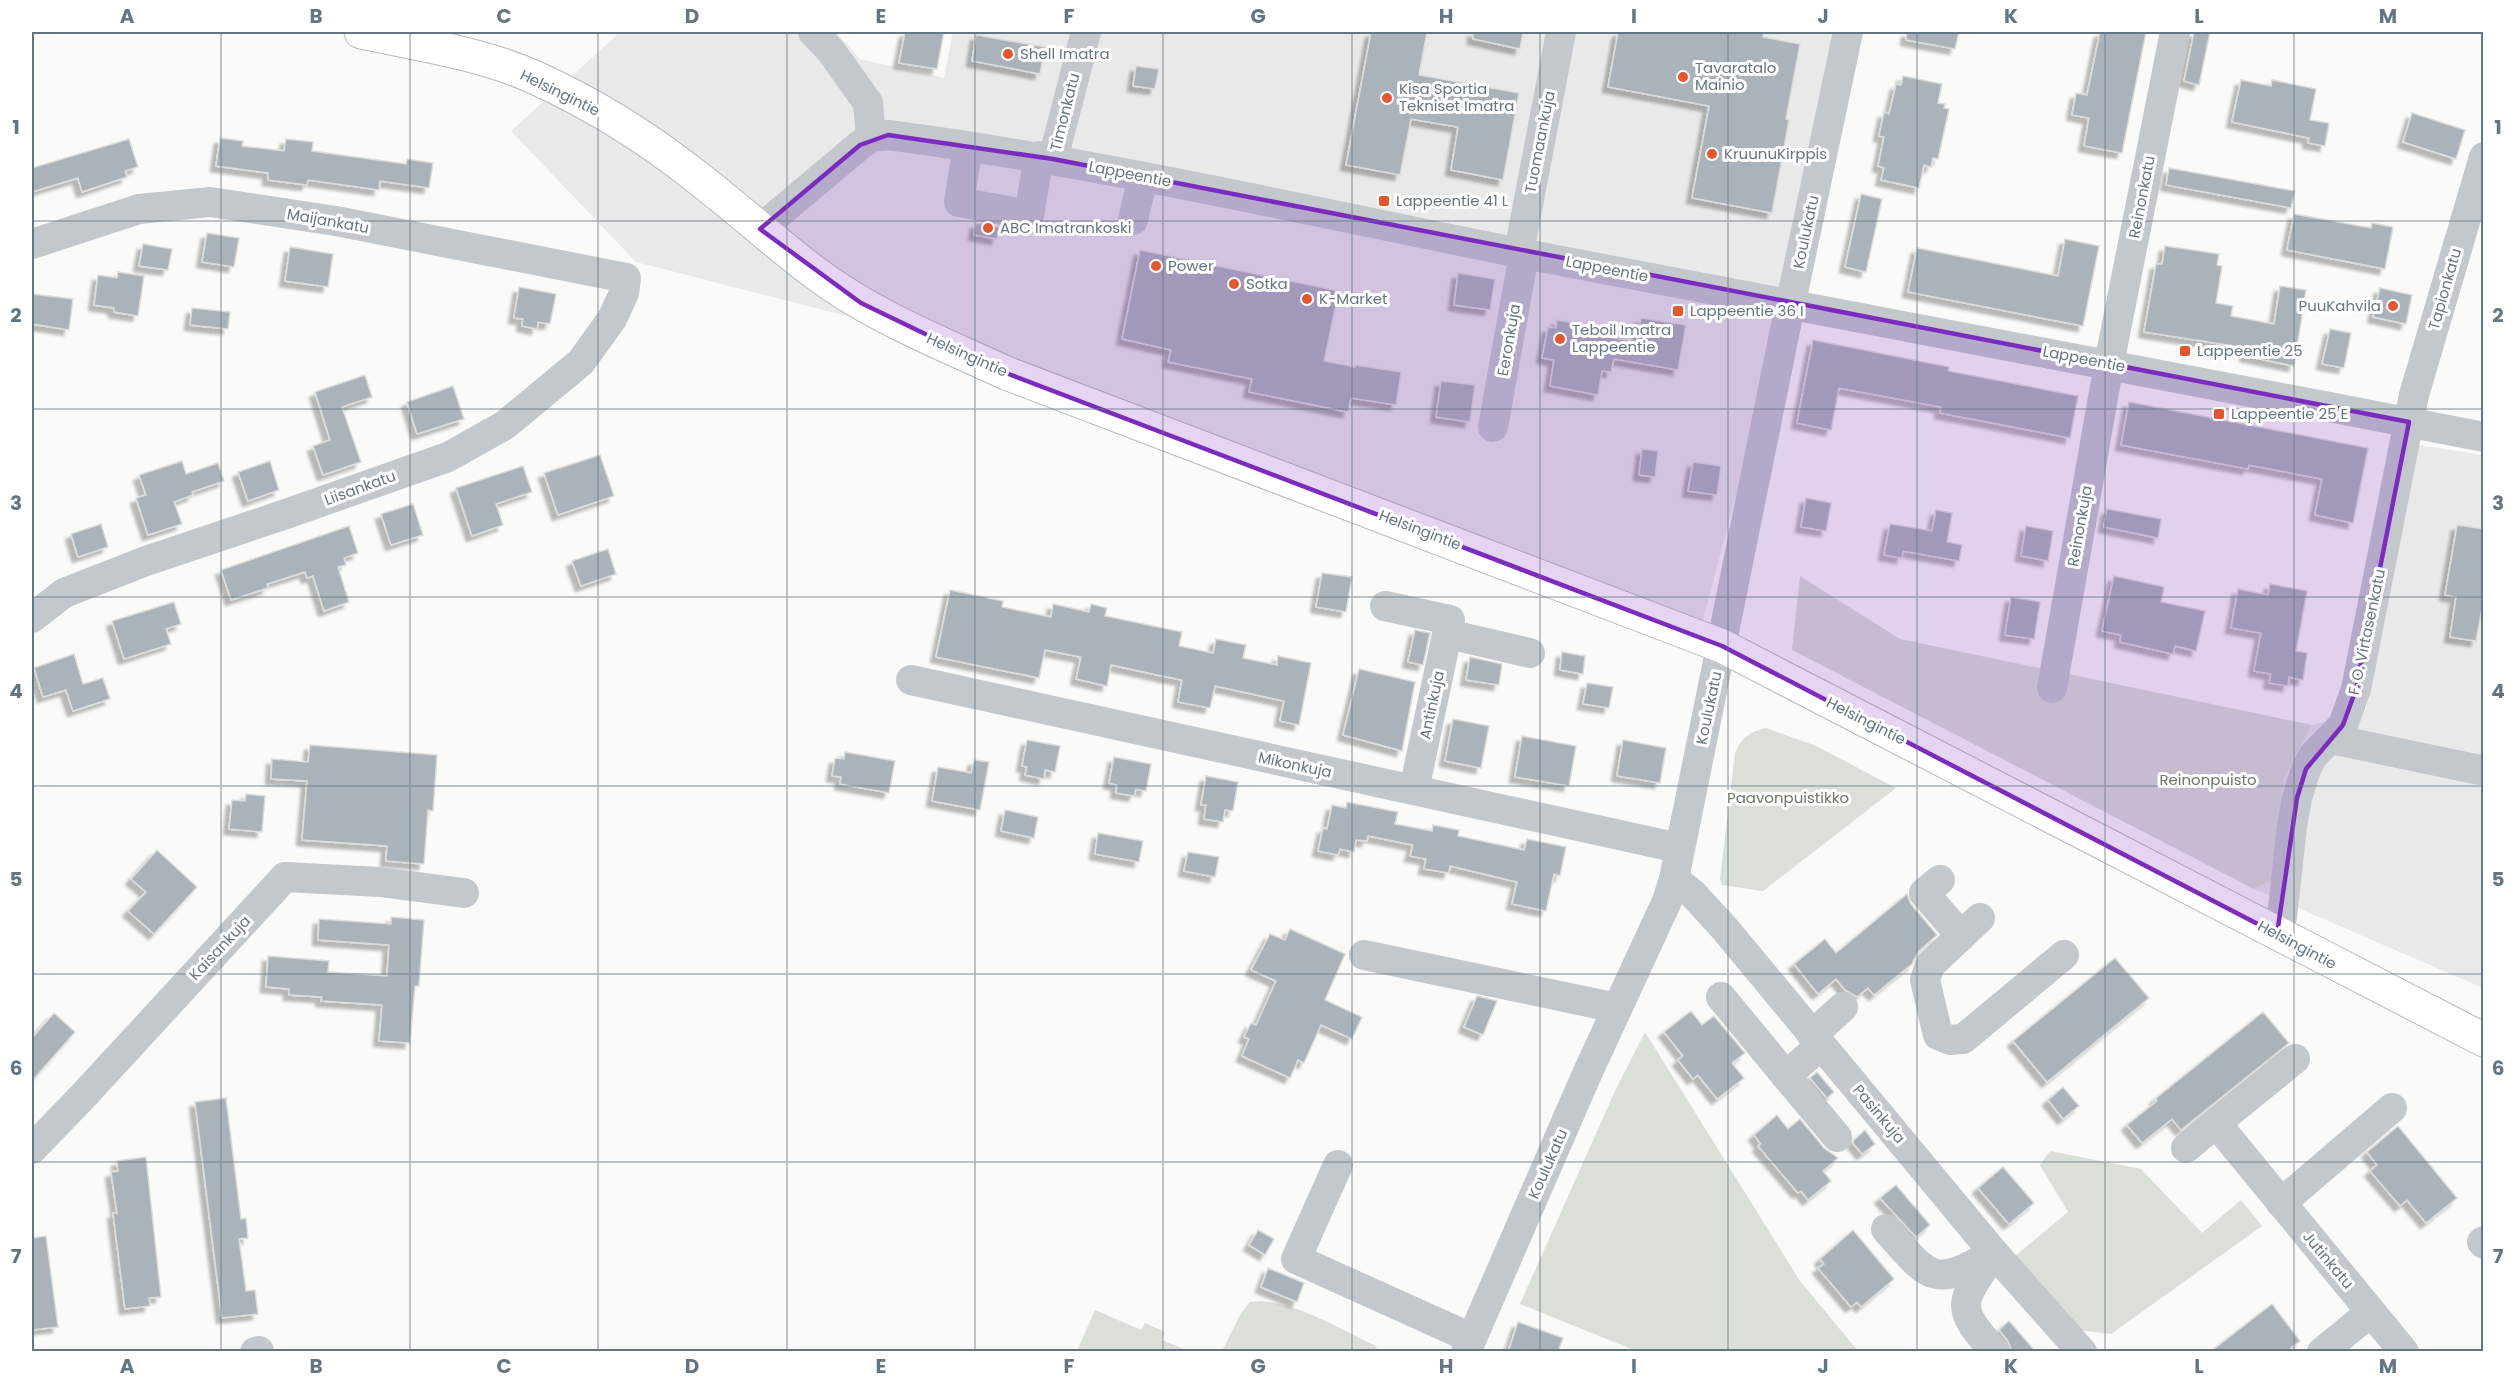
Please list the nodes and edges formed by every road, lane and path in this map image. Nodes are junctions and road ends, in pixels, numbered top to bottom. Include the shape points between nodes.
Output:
1 (361, 32) edge
2 (1086, 32) edge
3 (1561, 32) edge
4 (1848, 32) edge
5 (2175, 32) edge
6 (827, 38) edge
7 (871, 137) junction
8 (968, 146) junction
9 (1046, 157) junction
10 (2484, 157) edge
11 (1143, 177) junction
12 (1133, 220) dead end
13 (760, 229) junction
14 (32, 244) edge
15 (1521, 253) junction
16 (626, 278) joint
17 (1791, 304) junction
18 (2109, 363) junction
19 (2409, 423) junction
20 (1493, 427) dead end
21 (2484, 437) edge
22 (1385, 606) dead end
23 (32, 618) edge
24 (1449, 627) junction
25 (1722, 645) junction
26 (1530, 652) dead end
27 (911, 680) dead end
28 (2052, 688) dead end
29 (2331, 739) junction
30 (2480, 770) dead end
31 (1414, 790) junction
32 (1679, 848) junction
33 (1674, 879) junction
34 (1940, 880) dead end
35 (464, 893) dead end
36 (2277, 934) junction
37 (2064, 954) dead end
38 (1364, 955) dead end
39 (1721, 997) dead end
40 (1843, 1007) dead end
41 (1617, 1008) junction
42 (1816, 1040) junction
43 (2484, 1040) edge
44 (2295, 1059) dead end
45 (1786, 1076) junction
46 (2392, 1108) dead end
47 (2216, 1123) junction
48 (1837, 1137) dead end
49 (2186, 1148) dead end
50 (32, 1149) edge
51 (1338, 1165) dead end
52 (2281, 1203) junction
53 (1886, 1229) dead end
54 (1994, 1253) junction
55 (2371, 1312) junction
56 (1469, 1345) edge
57 (1995, 1352) edge
58 (2082, 1352) edge
59 (2322, 1352) edge
60 (2404, 1352) edge

1 - 13 main road, Helsingintie via 486,59 545,83 644,139
2 - 9 street, Timonkatu
3 - 15 street, Tuomaankuja
4 - 17 street, Koulukatu
5 - 18 street, Reinonkatu
6 - 7 street via 868,103
7 - 8 street, Lappeentie via 888,135
7 - 13 street
8 - 9 street, Lappeentie
8 - 9 street, Timonkatu via 959,202 1029,215
9 - 11 street, Lappeentie
10 - 19 street, Tapionkatu
11 - 12 street
11 - 15 street, Lappeentie
13 - 25 main road, Helsingintie via 861,303 1006,373
14 - 16 street, Maijankatu via 139,209 210,202 336,221
15 - 17 street, Lappeentie
15 - 20 street, Eeronkuja
16 - 23 street, Liisankatu via 612,319 581,362 505,425 448,457 64,593
17 - 18 street, Lappeentie
17 - 25 street, Koulukatu
18 - 19 street, Lappeentie
18 - 28 street, Reinonkuja
19 - 21 street, Lappeentie
19 - 29 street, F. O. Virtasenkatu via 2356,689 2343,725
22 - 24 street
24 - 26 street
24 - 31 street, Antinkuja
25 - 32 street, Koulukatu
25 - 36 main road, Helsingintie
27 - 31 street, Mikonkuja
29 - 30 street
29 - 36 street, F. O. Virtasenkatu via 2313,756 2297,798
31 - 32 street, Mikonkuja
32 - 33 street, Koulukatu
33 - 41 street, Koulukatu
33 - 42 street, Pasinkuja via 1719,922
34 - 37 street via 1924,893 1971,927 1930,965 1925,980 1938,1035 1950,1040 1963,1039
35 - 50 street, Kaisankuja via 380,882 285,877
36 - 43 main road, Helsingintie
38 - 41 street
39 - 45 street
40 - 42 street
41 - 56 street, Koulukatu
42 - 45 street
42 - 54 street, Pasinkuja
44 - 47 street
45 - 48 street
46 - 52 street
47 - 49 street
47 - 52 street, Jutinkatu
51 - 56 street via 1296,1259
52 - 55 street, Jutinkatu
53 - 54 street via 1919,1267 1940,1275 1955,1274
54 - 57 street via 1964,1300 1974,1329
54 - 58 street, Pasinkuja
55 - 59 street
55 - 60 street, Jutinkatu

